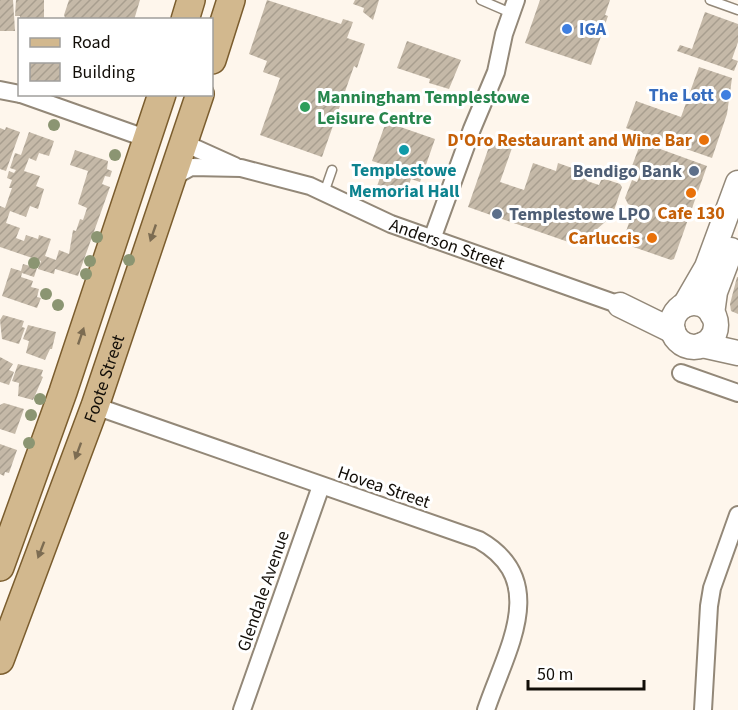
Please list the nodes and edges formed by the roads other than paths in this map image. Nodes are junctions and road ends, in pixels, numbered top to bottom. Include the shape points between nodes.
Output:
1 (191, 0) edge
2 (231, 0) edge
3 (481, 0) edge
4 (710, 0) edge
5 (513, 6) edge
6 (738, 10) edge
7 (186, 18) edge
8 (213, 55) edge
9 (0, 90) edge
10 (18, 94) edge
11 (26, 96) edge
12 (161, 96) edge
13 (199, 96) edge
14 (148, 139) junction
15 (184, 143) junction
16 (241, 168) junction
17 (332, 170) dead end
18 (172, 177) junction
19 (324, 192) junction
20 (736, 195) edge
21 (738, 231) edge
22 (432, 238) junction
23 (620, 305) joint
24 (679, 315) junction
25 (714, 317) junction
26 (738, 336) edge
27 (702, 345) junction
28 (738, 353) edge
29 (681, 373) dead end
30 (63, 392) junction
31 (738, 393) edge
32 (95, 406) junction
33 (321, 486) junction
34 (738, 515) edge
35 (0, 567) edge
36 (0, 660) edge
37 (242, 710) edge
38 (486, 710) edge
39 (703, 710) edge

1 - 7 main road
2 - 8 main road
3 - 5 lane
4 - 6 lane
5 - 22 street via 496,72
9 - 10 street
11 - 14 street
12 - 14 main road, Foote Street
13 - 15 main road, Foote Street
14 - 15 main road
30 -> 14 main road, Foote Street
15 - 16 street, Anderson Street
15 - 18 main road, Foote Street
16 - 18 street, Anderson Street via 191,168
16 - 19 street, Anderson Street
17 - 19 lane
18 -> 32 main road, Foote Street
19 - 22 street, Anderson Street via 391,224
20 - 24 main road via 707,267
21 - 25 main road via 715,292
22 - 23 street, Anderson Street
23 - 24 main road, Anderson Street
24 - 25 main road via 704,305
24 - 27 main road via 676,338 688,346
25 - 26 main road
25 - 27 main road via 713,335
27 - 28 main road
29 - 31 street
30 - 32 main road
30 - 35 main road, Foote Street
32 - 33 street, Hovea Street
32 -> 36 main road, Foote Street
33 - 37 street, Glendale Avenue
33 - 38 street, Hovea Street via 479,540 507,560 519,586 520,603
34 - 39 street via 712,588

